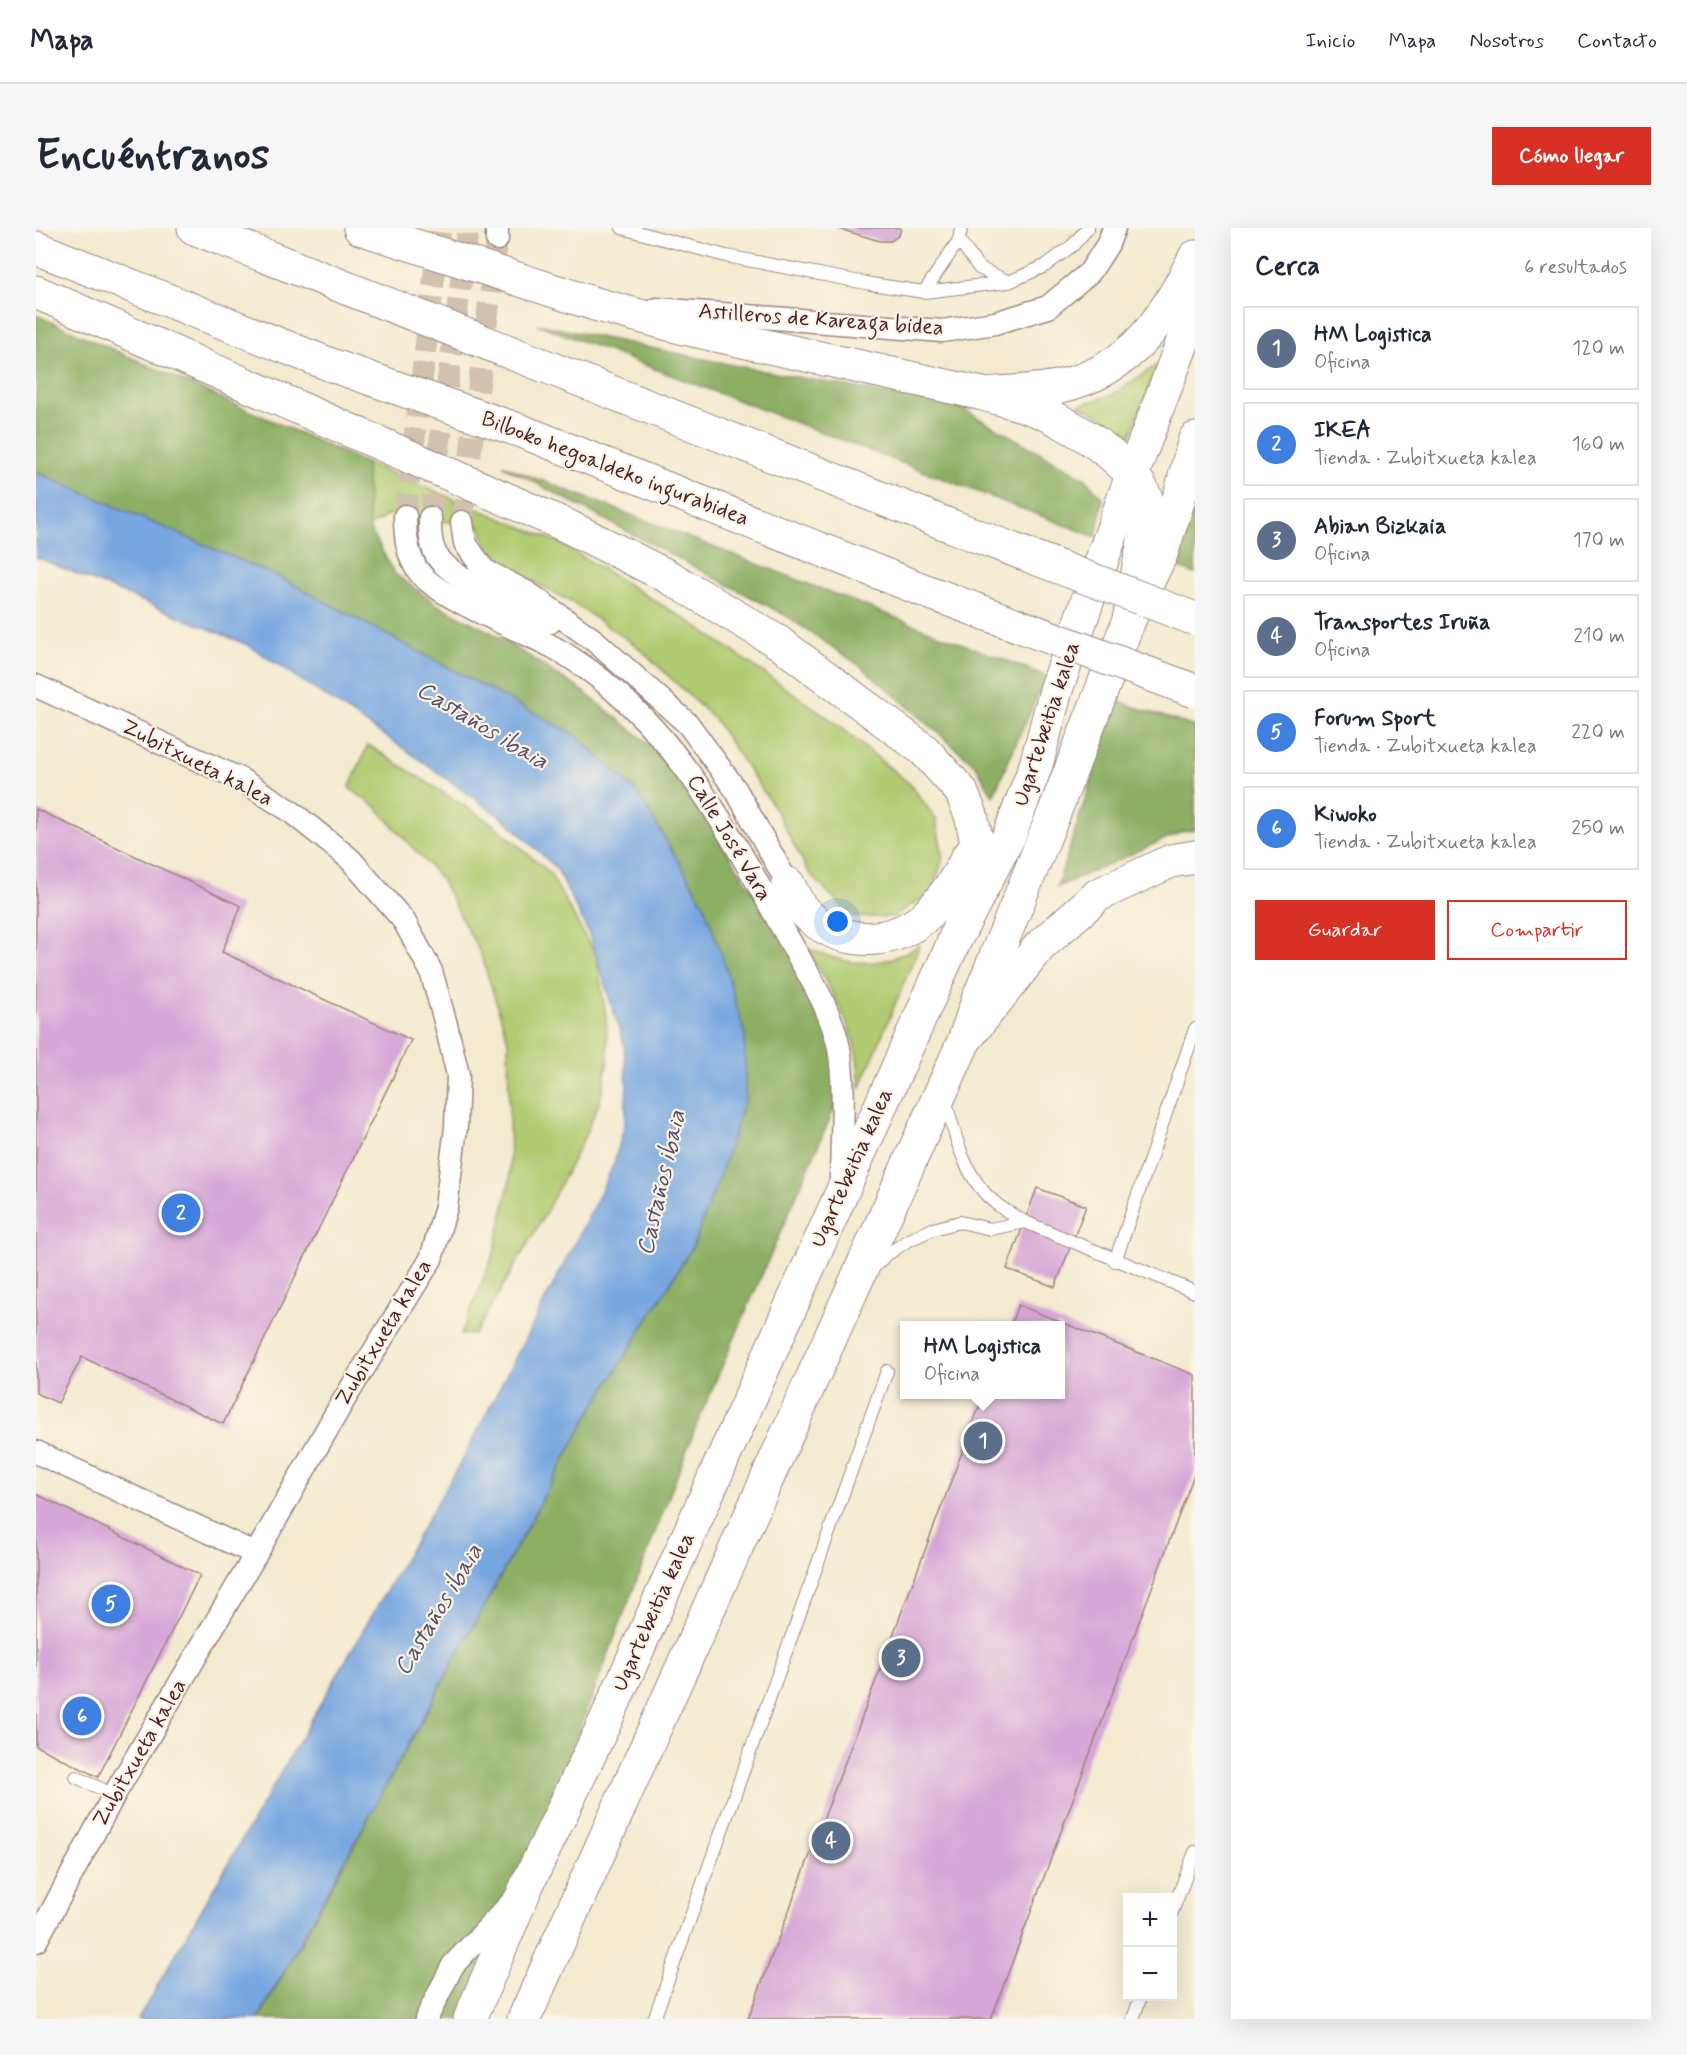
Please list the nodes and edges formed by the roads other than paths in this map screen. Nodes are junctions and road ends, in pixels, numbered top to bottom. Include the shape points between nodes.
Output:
1 (194, 228) edge
2 (360, 228) edge
3 (622, 228) edge
4 (1088, 228) edge
5 (1114, 228) edge
6 (960, 234) edge
7 (36, 248) edge
8 (1195, 256) edge
9 (1009, 282) junction
10 (36, 292) edge
11 (924, 292) junction
12 (1195, 303) edge
13 (596, 304) junction
14 (983, 394) junction
15 (1195, 439) edge
16 (1132, 475) junction
17 (405, 516) tunnel mouth
18 (430, 518) tunnel mouth
19 (462, 522) tunnel mouth
20 (1195, 619) edge
21 (1129, 620) junction
22 (595, 641) junction
23 (36, 686) edge
24 (1195, 691) edge
25 (976, 838) junction
26 (1195, 857) edge
27 (788, 884) joint
28 (952, 944) junction
29 (1195, 1029) edge
30 (964, 1041) junction
31 (942, 1089) junction
32 (841, 1194) junction
33 (1025, 1222) junction
34 (1114, 1260) junction
35 (1195, 1292) edge
36 (848, 1298) junction
37 (886, 1371) dead end
38 (36, 1452) edge
39 (256, 1554) junction
40 (76, 1776) dead end
41 (114, 1795) junction
42 (1195, 1852) edge
43 (527, 1885) junction
44 (1177, 1901) edge
45 (36, 1941) edge
46 (1139, 2001) edge
47 (426, 2019) edge
48 (470, 2019) edge
49 (524, 2019) edge
50 (654, 2019) edge
51 (1132, 2019) edge

1 - 20 main road, bridge
2 - 13 main road
3 - 11 lane via 726,256
4 - 9 lane via 1045,266
5 - 13 street, Astilleros de Kareaga bidea via 1090,272 1048,307 995,323 942,331
6 - 9 lane via 979,268
6 - 11 lane
7 - 24 main road, Bilboko hegoaldeko ingurabidea, bridge via 331,365 521,431 928,592
8 - 14 main road via 1145,338 1120,361 1095,376 1060,386
9 - 11 lane
10 - 25 main road via 419,459 669,577 778,642 924,750 961,791
12 - 16 main road, Ugartebeitia kalea
13 - 14 main road via 688,329
14 - 16 main road via 1058,419 1094,442
15 - 21 main road, Ugartebeitia kalea via 1161,554
16 - 21 main road via 1146,497 1149,514
16 - 28 main road, Ugartebeitia kalea via 1009,836
17 - 32 street, Calle José Vara via 411,559 420,574 436,588 552,647 609,686 687,768 721,818 823,1002 838,1047 842,1091
18 - 22 street, Calle José Vara via 432,545 452,571 482,590
19 - 22 street, Calle José Vara via 465,543 484,570 528,593
21 - 30 main road, Ugartebeitia kalea
22 - 27 street, Calle José Vara via 688,724 736,790
23 - 39 street, Zubitxueta kalea via 240,779 289,810 350,859 404,921 431,971 445,1021 458,1075 456,1127 446,1207 431,1259 342,1403
25 - 27 main road via 944,896 915,924 885,937 849,938 820,925 800,907
25 - 28 main road via 976,878
26 - 30 main road via 1171,861 1098,895 1040,946
28 - 32 main road, Ugartebeitia kalea
29 - 34 lane
30 - 31 main road, Ugartebeitia kalea
31 - 33 lane via 965,1162 977,1184 994,1203
31 - 36 main road, Ugartebeitia kalea
32 - 43 main road, Ugartebeitia kalea via 605,1722
33 - 34 lane
33 - 36 lane via 990,1229 960,1222 933,1229 885,1256
34 - 35 lane
36 - 49 main road, Ugartebeitia kalea
37 - 50 lane
38 - 39 street
39 - 41 street, Zubitxueta kalea
40 - 41 lane
41 - 45 street, Zubitxueta kalea
42 - 44 lane
43 - 47 street via 453,1965
43 - 48 main road, Ugartebeitia kalea
46 - 51 lane

